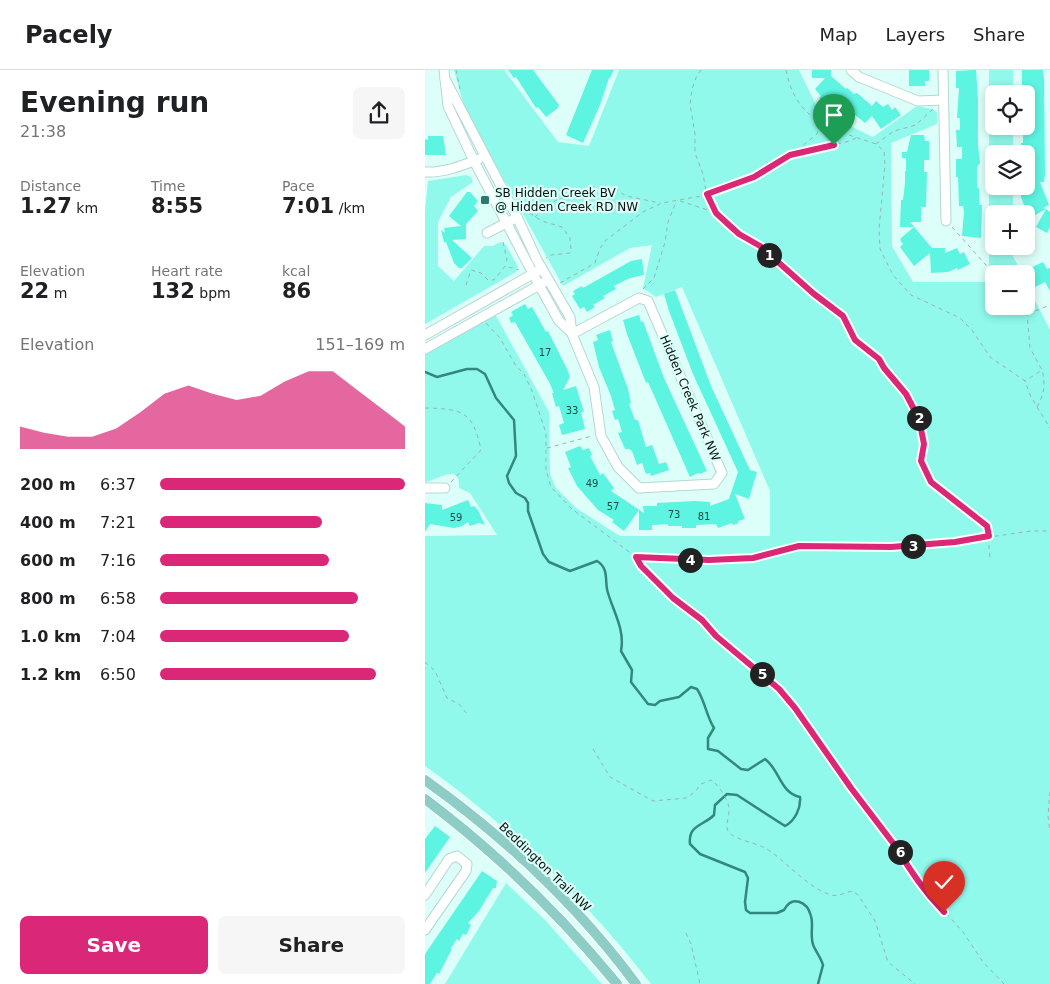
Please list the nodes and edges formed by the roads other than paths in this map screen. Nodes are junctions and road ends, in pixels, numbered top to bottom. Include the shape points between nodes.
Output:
1 (851, 70) edge
2 (943, 70) edge
3 (444, 75) edge
4 (938, 101) junction
5 (484, 157) junction
6 (474, 161) junction
7 (425, 172) edge
8 (518, 213) junction
9 (946, 221) road end
10 (507, 222) junction
11 (487, 233) dead end
12 (543, 269) junction
13 (533, 274) junction
14 (550, 280) junction
15 (539, 285) junction
16 (572, 334) junction
17 (425, 335) edge
18 (425, 349) edge
19 (425, 488) edge
20 (445, 488) road end
21 (425, 780) edge
22 (425, 799) edge
23 (425, 895) edge
24 (425, 930) edge
25 (617, 984) edge
26 (637, 984) edge

1 - 4 street via 859,77 918,101
2 - 4 street
3 - 5 street
3 - 6 street via 448,106
4 - 9 street
5 - 6 street
5 - 8 street
6 - 7 street via 435,173
6 - 10 street
8 - 10 street
8 - 12 street
10 - 11 street
10 - 13 street
12 - 13 street
12 - 14 street
13 - 15 street
13 - 17 street
14 - 15 street
14 - 16 street via 569,318
15 - 16 street via 559,321
15 - 18 street
16 - 16 street, Hidden Creek Park NW via 594,388 601,436 618,467 639,488 714,484 722,473 648,301 639,298
19 - 20 street
21 - 26 main road, Beddington Trail NW via 487,828 540,876
22 - 25 main road, Beddington Trail NW via 524,881
23 - 24 street via 449,860 457,856 467,864 466,871

